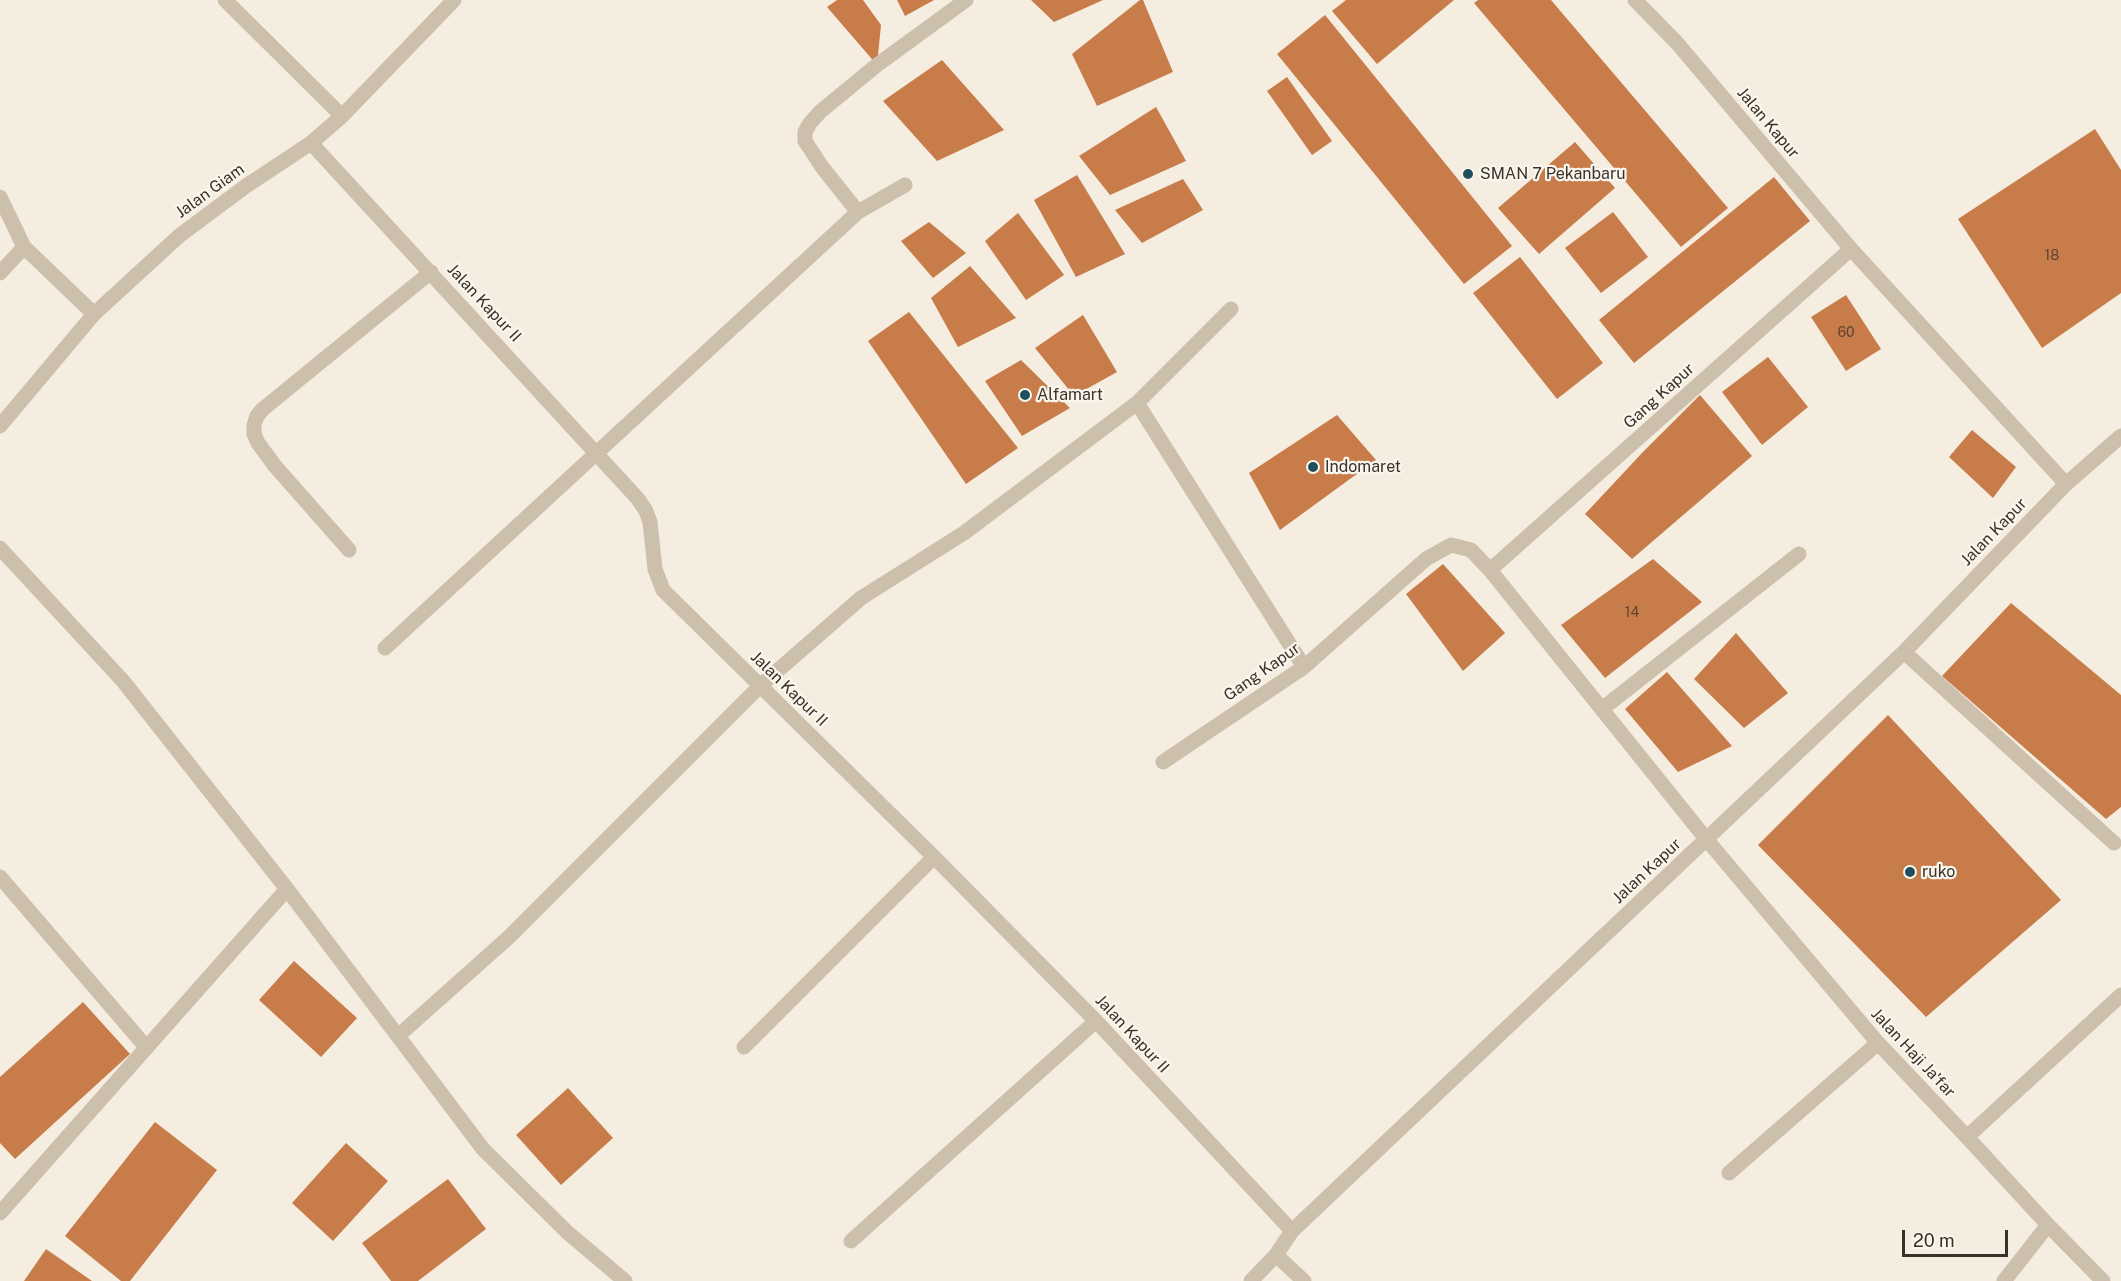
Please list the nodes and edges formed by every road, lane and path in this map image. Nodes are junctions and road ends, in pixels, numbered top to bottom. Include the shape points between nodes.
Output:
1 (225, 0) edge
2 (454, 0) edge
3 (966, 0) edge
4 (1635, 0) edge
5 (342, 116) junction
6 (311, 142) junction
7 (905, 185) dead end
8 (0, 197) edge
9 (858, 212) junction
10 (24, 247) junction
11 (1851, 249) junction
12 (0, 273) edge
13 (431, 273) junction
14 (1232, 309) dead end
15 (94, 314) junction
16 (1137, 402) junction
17 (0, 426) edge
18 (2121, 436) edge
19 (597, 452) junction
20 (2066, 484) junction
21 (0, 548) edge
22 (349, 550) dead end
23 (1799, 554) dead end
24 (1490, 570) junction
25 (385, 648) dead end
26 (1904, 652) junction
27 (1304, 667) junction
28 (760, 686) junction
29 (1602, 709) junction
30 (1162, 762) dead end
31 (1707, 840) junction
32 (2114, 843) dead end
33 (934, 857) junction
34 (0, 877) edge
35 (287, 889) junction
36 (2121, 995) edge
37 (1096, 1021) junction
38 (398, 1036) junction
39 (1878, 1043) junction
40 (146, 1047) junction
41 (744, 1047) dead end
42 (1967, 1137) junction
43 (1729, 1173) dead end
44 (0, 1213) edge
45 (2048, 1225) junction
46 (1292, 1231) junction
47 (851, 1241) dead end
48 (1276, 1255) junction
49 (625, 1281) edge
50 (1251, 1281) edge
51 (1304, 1281) edge
52 (2004, 1281) edge
53 (2103, 1281) edge

1 - 5 street
2 - 5 street, Jalan Giam
3 - 9 street via 877,65 821,111 805,132 805,141 822,167
4 - 11 street, Jalan Kapur via 1677,43
5 - 6 street, Jalan Giam
6 - 13 street, Jalan Kapur II
6 - 15 street, Jalan Giam via 179,236
7 - 9 street
8 - 10 street
9 - 19 street
10 - 12 street
10 - 15 street
11 - 20 street, Jalan Kapur
11 - 24 street, Gang Kapur
13 - 19 street, Jalan Kapur II
13 - 22 street via 263,409 254,425 254,434 269,459
14 - 16 street
15 - 17 street, Jalan Giam
16 - 27 street
16 - 28 street via 964,533 861,598
18 - 20 street, Jalan Kapur
19 - 25 street
19 - 28 street, Jalan Kapur II via 646,511 652,530 655,569 663,590
20 - 26 street, Jalan Kapur
21 - 35 street via 123,681
23 - 29 street
24 - 27 street, Gang Kapur via 1471,550 1451,545 1426,559
24 - 29 street, Gang Kapur
26 - 31 street, Jalan Kapur
26 - 32 street
27 - 30 street, Gang Kapur
28 - 33 street, Jalan Kapur II
28 - 38 street via 508,937
29 - 31 street, Gang Kapur
31 - 39 street, Jalan Haji Ja'far
31 - 46 street, Jalan Kapur
33 - 37 street, Jalan Kapur II
33 - 41 street
34 - 40 street
35 - 38 street
35 - 40 street
36 - 42 street
37 - 46 street, Jalan Kapur II
37 - 47 street
38 - 49 street via 483,1149 567,1232
39 - 42 street, Jalan Haji Ja'far
39 - 43 street
40 - 44 street
42 - 45 street, Jalan Haji Ja'far
45 - 52 street
45 - 53 street, Jalan Haji Ja'far
46 - 48 street, Jalan Kapur
48 - 50 street, Jalan Kapur
48 - 51 street

